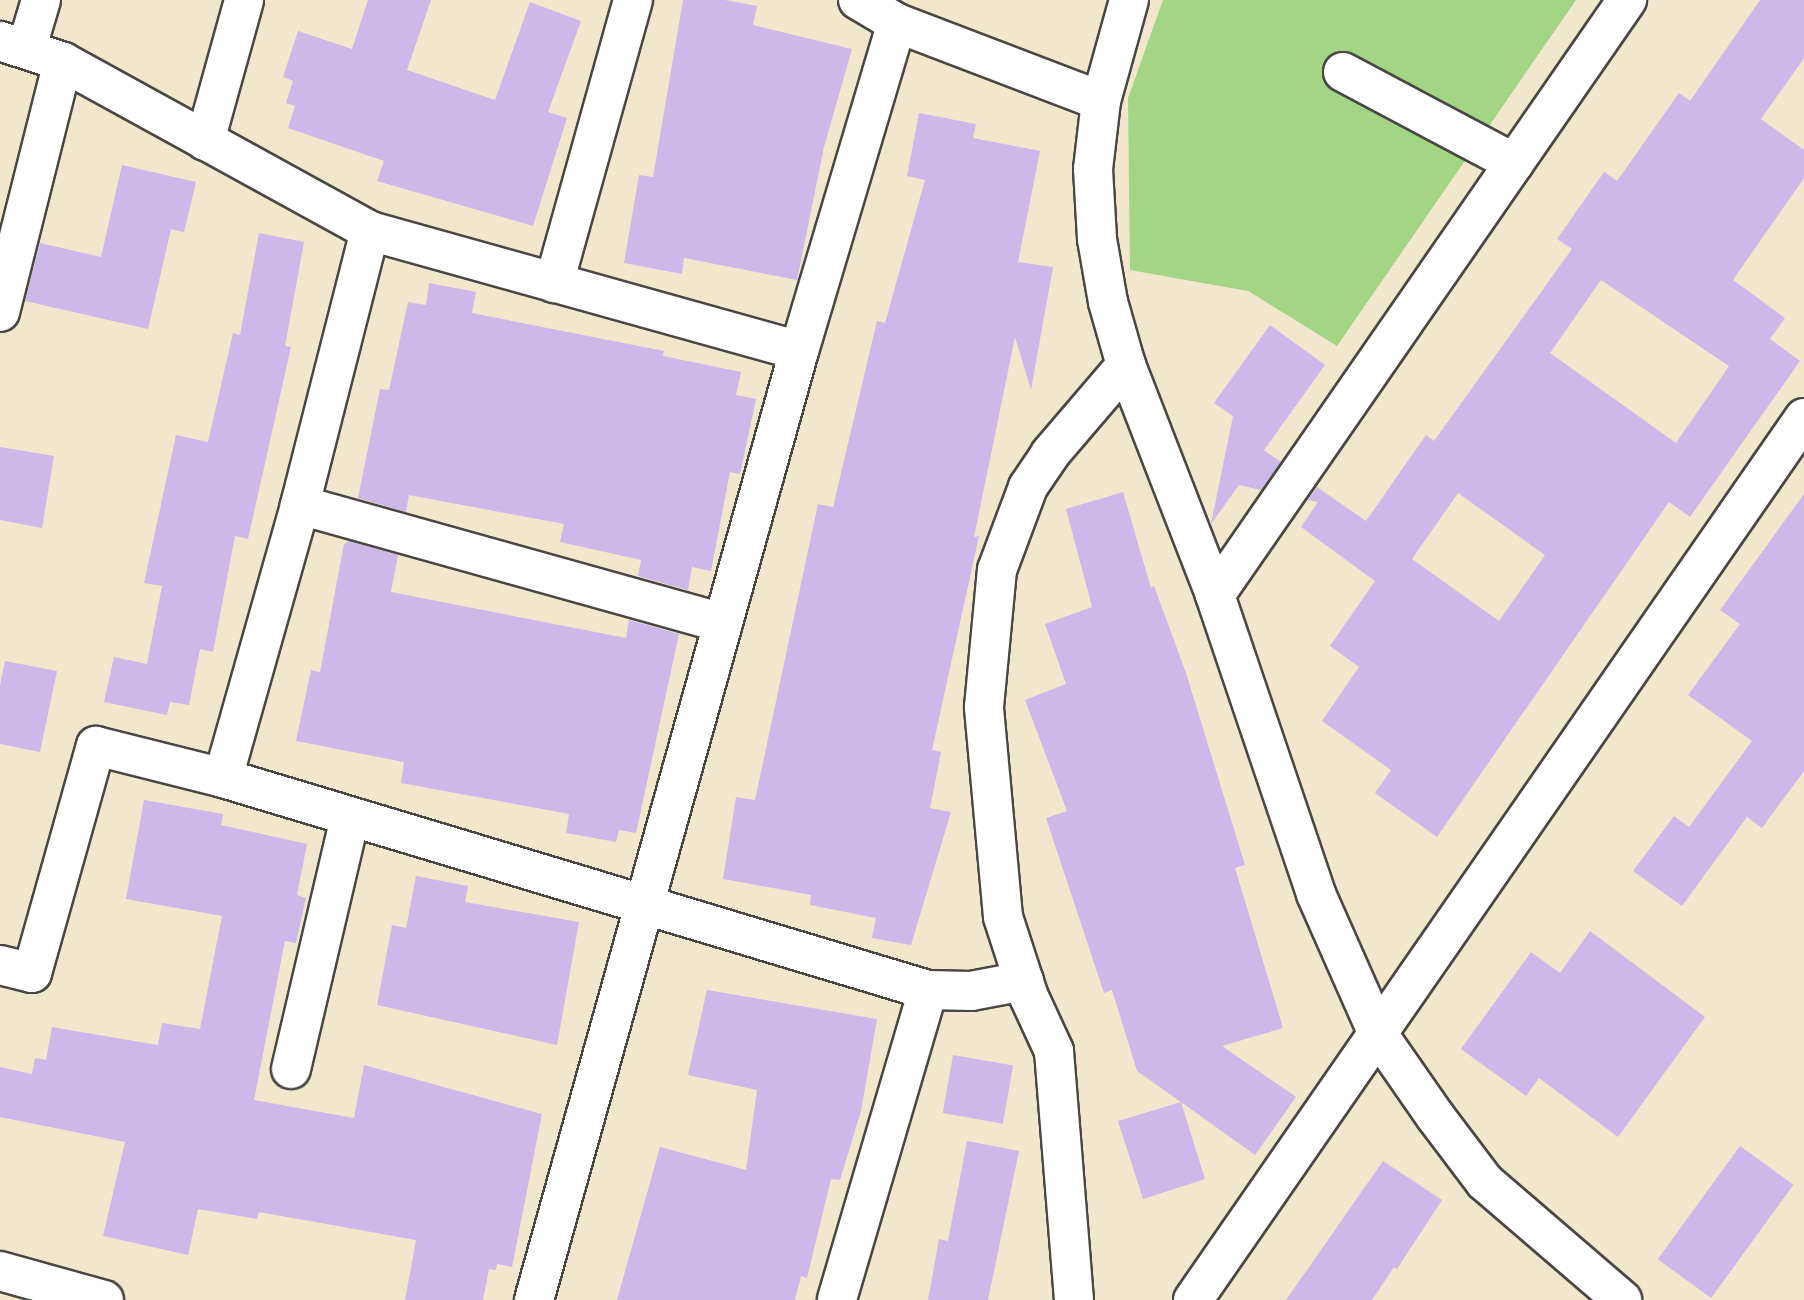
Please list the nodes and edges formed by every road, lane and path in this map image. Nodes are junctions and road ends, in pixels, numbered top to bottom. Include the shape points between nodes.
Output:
1 (41, 0) edge
2 (244, 0) edge
3 (633, 0) edge
4 (858, 0) edge
5 (1129, 0) edge
6 (1627, 0) edge
7 (897, 23) junction
8 (13, 44) edge
9 (63, 62) junction
10 (1343, 72) dead end
11 (1101, 101) junction
12 (205, 141) junction
13 (1514, 163) junction
14 (370, 232) junction
15 (554, 283) junction
16 (0, 312) edge
17 (799, 351) junction
18 (1126, 365) junction
19 (1804, 418) edge
20 (300, 505) junction
21 (1215, 595) junction
22 (723, 623) junction
23 (223, 778) junction
24 (350, 817) junction
25 (643, 905) junction
26 (0, 965) edge
27 (1024, 981) junction
28 (928, 990) junction
29 (1378, 1034) junction
30 (291, 1069) dead end
31 (0, 1271) edge
32 (104, 1300) edge
33 (534, 1300) edge
34 (837, 1300) edge
35 (1074, 1300) edge
36 (1193, 1300) edge
37 (1622, 1300) edge

1 - 8 street
2 - 12 street
3 - 15 street
4 - 7 street
5 - 11 street
6 - 13 street
7 - 11 street
7 - 17 street
8 - 9 street
9 - 12 street
9 - 16 street
10 - 13 street
11 - 18 street via 1093,169 1097,239
12 - 14 street
13 - 21 street
14 - 15 street
14 - 20 street
15 - 17 street
17 - 22 street
18 - 21 street
18 - 27 street via 1050,453 1028,487 997,570 985,707 1003,917
19 - 29 street
20 - 22 street
20 - 23 street
21 - 29 street via 1316,894
22 - 25 street
23 - 24 street
23 - 26 street via 96,746 32,973
24 - 25 street
24 - 30 street
25 - 28 street
25 - 33 street
27 - 28 street via 971,990
27 - 35 street via 1054,1051
28 - 34 street
29 - 36 street
29 - 37 street via 1485,1182
31 - 32 street

